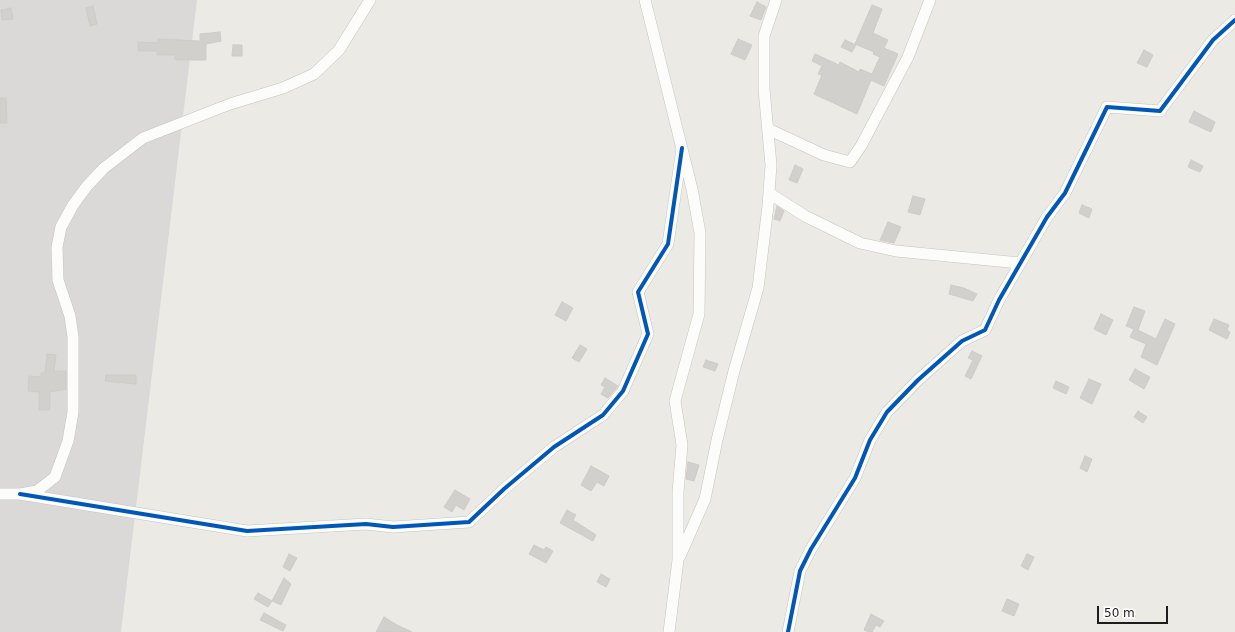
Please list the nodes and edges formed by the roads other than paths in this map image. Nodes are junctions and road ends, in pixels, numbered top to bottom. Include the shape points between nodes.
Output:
1 (370, 0) edge
2 (645, 0) edge
3 (776, 0) edge
4 (930, 0) edge
5 (1235, 20) edge
6 (768, 130) junction
7 (682, 148) junction
8 (769, 193) junction
9 (1020, 263) junction
10 (0, 494) edge
11 (20, 494) junction
12 (678, 560) junction
13 (669, 632) edge
14 (788, 632) edge

1 - 11 street via 339,50 314,74 283,88 230,104 143,138 104,168 73,205 61,227 57,247 58,280 70,316 73,337 73,412 68,441 54,477 37,490
2 - 7 street
3 - 6 street via 764,36 764,89
4 - 6 street via 908,57 850,162
5 - 9 street via 1214,40 1160,111 1106,107 1065,193 1047,217
6 - 8 street via 771,165
7 - 11 street via 668,244 638,292 648,334 624,391 603,415 554,447 469,522 393,527 366,524 247,531
7 - 12 street via 700,240 699,314 675,401 682,445 678,492
8 - 9 street via 805,216 860,244 896,251
8 - 12 street via 758,288 717,440 705,499
9 - 14 street via 985,330 962,341 887,412 870,440 855,478 800,571
10 - 11 street
12 - 13 street

